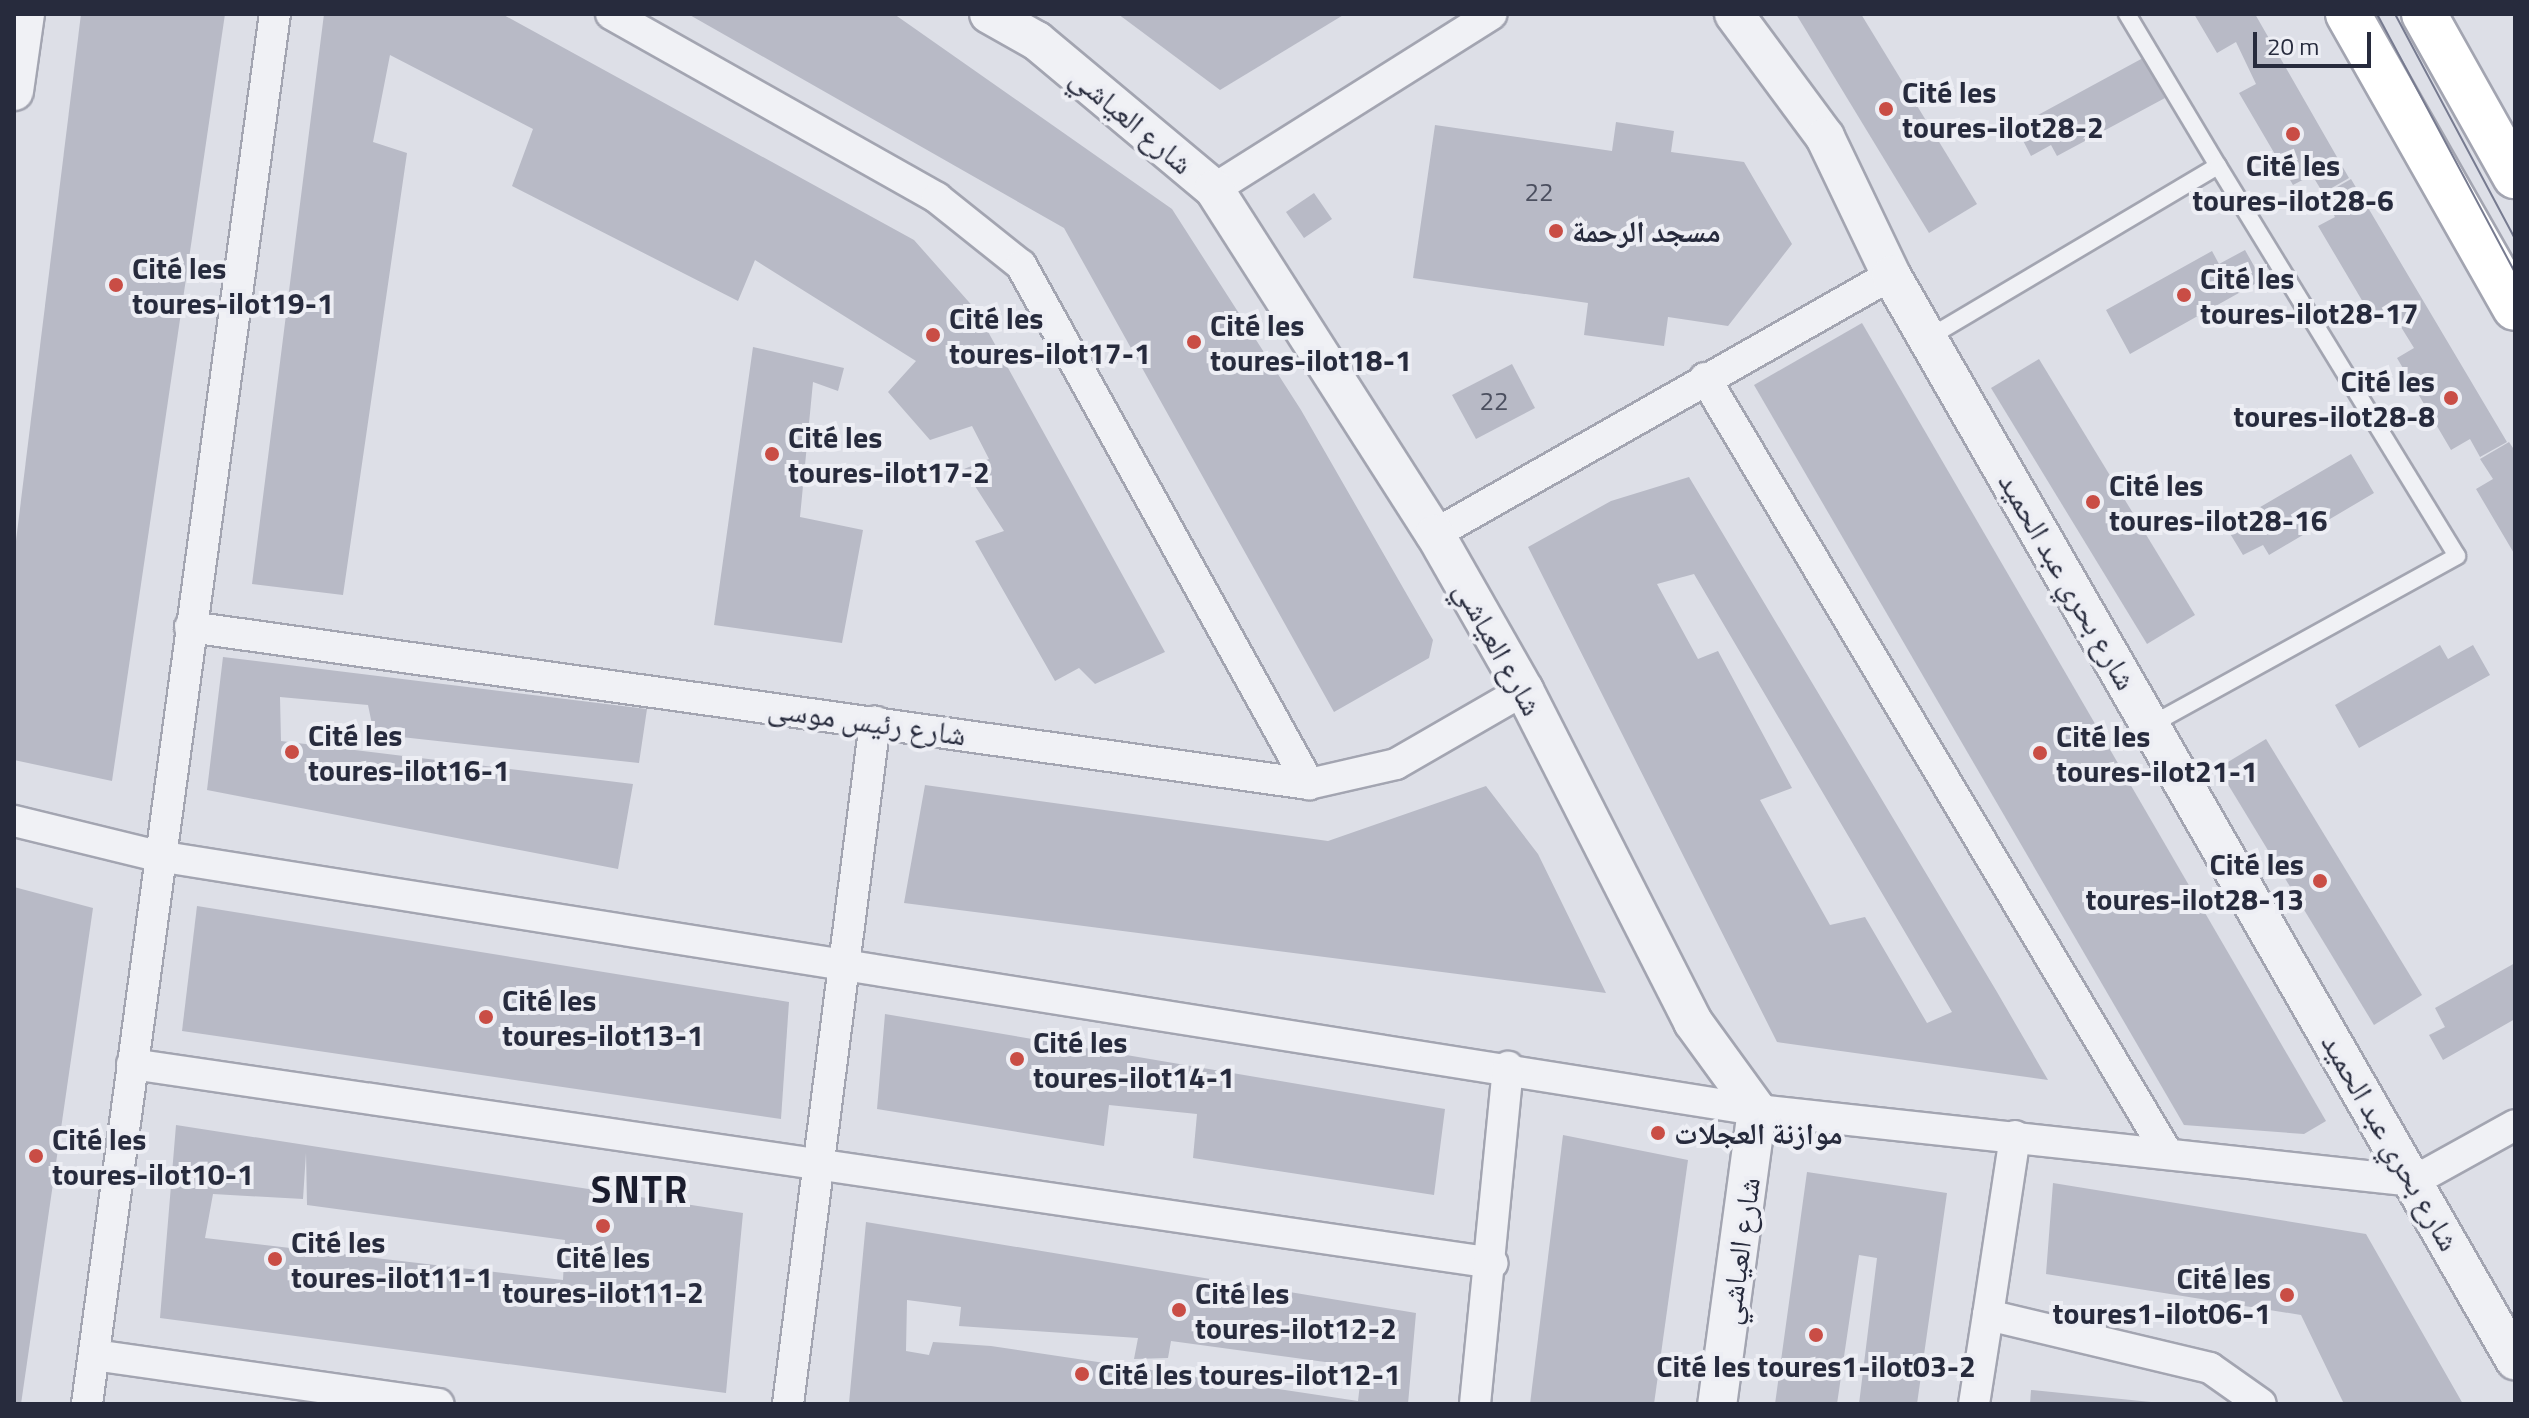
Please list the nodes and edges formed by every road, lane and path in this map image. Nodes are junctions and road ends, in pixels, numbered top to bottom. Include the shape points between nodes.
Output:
1 (25, 14) edge
2 (275, 14) edge
3 (611, 14) edge
4 (989, 14) edge
5 (1492, 14) edge
6 (1734, 14) edge
7 (2127, 14) edge
8 (2348, 14) edge
9 (2424, 14) edge
10 (14, 91) edge
11 (2218, 166) junction
12 (2515, 176) edge
13 (1214, 189) junction
14 (1891, 275) junction
15 (2515, 308) edge
16 (1928, 338) junction
17 (1705, 378) junction
18 (1435, 534) junction
19 (190, 627) junction
20 (1524, 690) junction
21 (875, 722) junction
22 (2151, 725) junction
23 (1309, 784) junction
24 (14, 821) edge
25 (158, 856) junction
26 (843, 963) junction
27 (132, 1064) junction
28 (1508, 1067) junction
29 (1757, 1110) junction
30 (2515, 1125) edge
31 (2015, 1136) junction
32 (2166, 1151) junction
33 (815, 1161) junction
34 (2414, 1181) junction
35 (1493, 1263) junction
36 (1988, 1315) junction
37 (94, 1355) junction
38 (2515, 1360) edge
39 (87, 1404) edge
40 (439, 1404) edge
41 (788, 1404) edge
42 (1475, 1404) edge
43 (1717, 1404) edge
44 (1974, 1404) edge
45 (2261, 1404) edge

1 - 10 street
2 - 19 street
3 - 23 street via 937,198 1021,265
4 - 13 street, شارع العياشي via 1037,41
5 - 13 street
6 - 14 street, شارع بحري عبد الحميد via 1825,137
7 - 11 lane
8 - 15 main road
9 - 12 main road
11 - 16 lane
11 - 22 lane via 2457,556
13 - 18 street, شارع العياشي
14 - 16 street, شارع بحري عبد الحميد
14 - 17 street
16 - 22 street, شارع بحري عبد الحميد
17 - 18 street
17 - 32 street
18 - 20 street, شارع العياشي
19 - 21 street, شارع رئيس موسى
19 - 25 street
20 - 23 street, شارع رئيس موسى via 1396,764
20 - 29 street, شارع العياشي via 1693,1022
21 - 23 street, شارع رئيس موسى
21 - 26 street
22 - 34 street, شارع بحري عبد الحميد
24 - 25 street
25 - 26 street
25 - 27 street
26 - 28 street
26 - 33 street
27 - 33 street
27 - 37 street
28 - 29 street
28 - 35 street
29 - 31 street
29 - 43 street, شارع العياشي
30 - 34 street
31 - 32 street
31 - 36 street
32 - 34 street
33 - 35 street
33 - 41 street
34 - 38 street, شارع بحري عبد الحميد
35 - 42 street
36 - 44 street
36 - 45 street via 2210,1368
37 - 39 street
37 - 40 street

